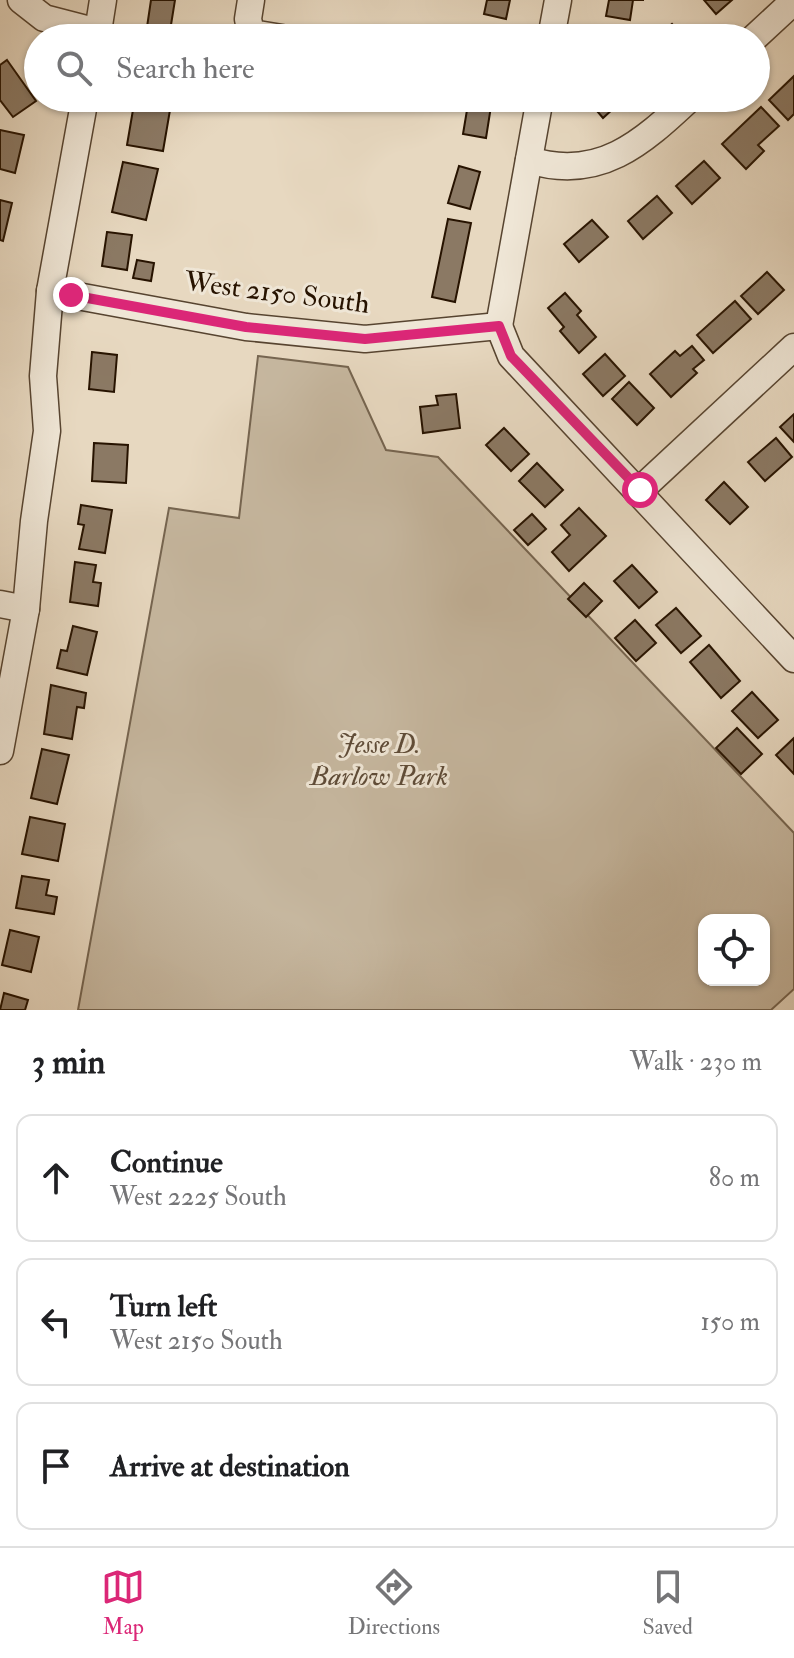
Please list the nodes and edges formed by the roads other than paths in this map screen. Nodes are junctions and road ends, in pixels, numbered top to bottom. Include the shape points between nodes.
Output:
1 (21, 0) edge
2 (103, 0) edge
3 (251, 0) edge
4 (558, 0) edge
5 (794, 1) edge
6 (63, 24) edge
7 (99, 24) edge
8 (249, 24) edge
9 (554, 24) edge
10 (769, 24) edge
11 (82, 112) edge
12 (538, 112) edge
13 (673, 112) edge
14 (529, 160) junction
15 (50, 291) junction
16 (499, 326) junction
17 (794, 347) edge
18 (640, 490) junction
19 (0, 604) edge
20 (26, 609) junction
21 (794, 659) edge
22 (0, 751) edge

1 - 6 street via 44,18
2 - 7 street
3 - 8 street
4 - 9 street
5 - 10 street
11 - 15 street
12 - 14 street
13 - 14 street via 613,160 553,167
14 - 16 street
15 - 16 street, West 2150 South via 246,327 365,339
15 - 20 street via 43,376 47,431
16 - 18 street via 511,356
17 - 18 street
18 - 21 street
19 - 20 street
20 - 22 street

